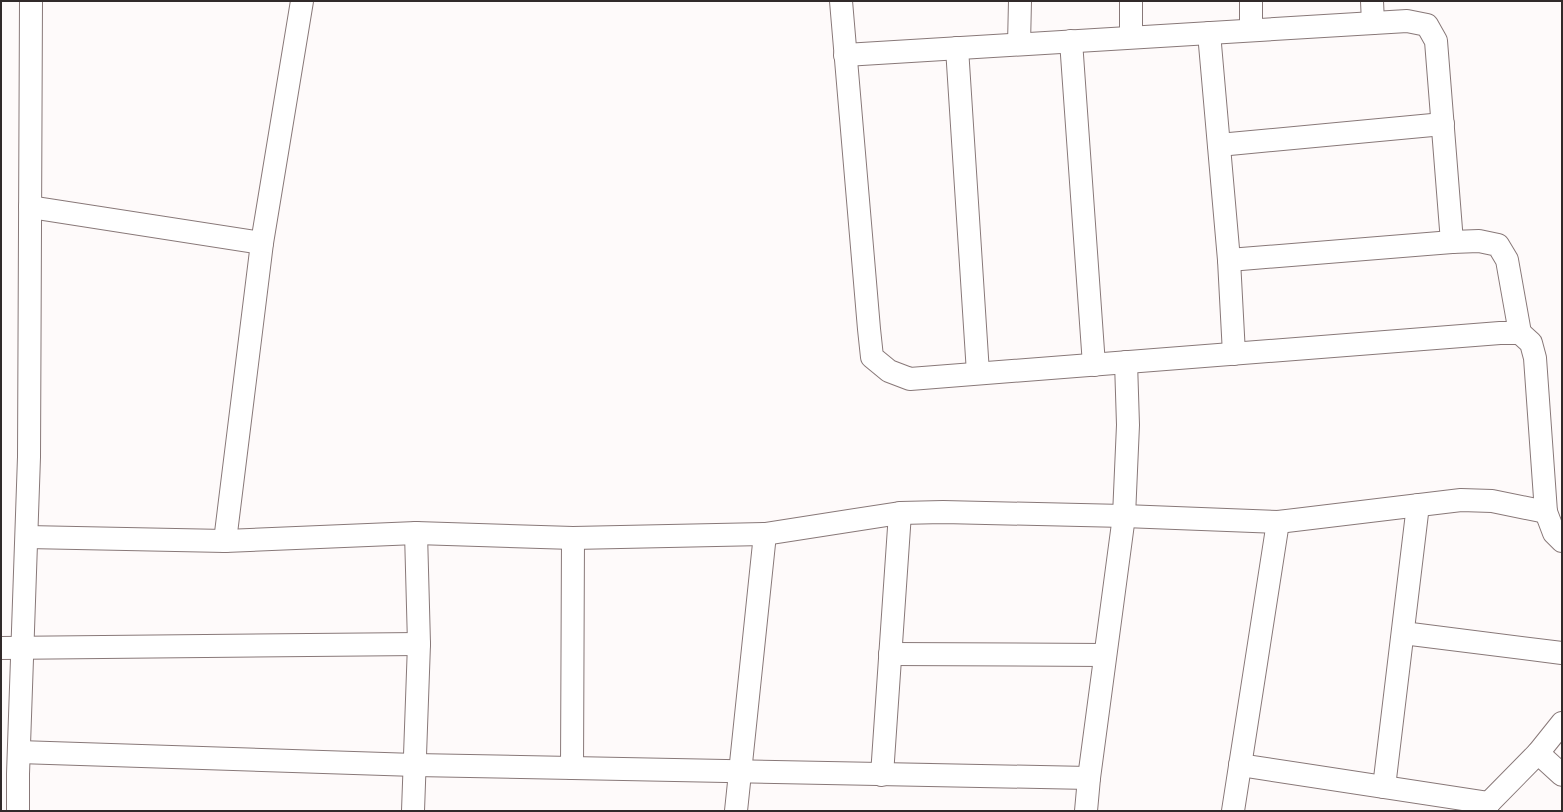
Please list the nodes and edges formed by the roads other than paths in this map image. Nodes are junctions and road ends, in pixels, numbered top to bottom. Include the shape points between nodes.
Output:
1 (31, 1) edge
2 (302, 1) edge
3 (841, 1) edge
4 (1020, 1) edge
5 (1131, 1) edge
6 (1251, 1) edge
7 (1372, 1) edge
8 (1373, 23) junction
9 (1251, 30) junction
10 (1208, 33) junction
11 (1131, 37) junction
12 (1071, 41) junction
13 (1019, 44) junction
14 (957, 48) junction
15 (845, 55) junction
16 (1442, 124) junction
17 (1219, 145) junction
18 (30, 207) junction
19 (1452, 242) junction
20 (262, 243) junction
21 (1229, 260) junction
22 (1520, 333) junction
23 (1234, 354) junction
24 (1126, 362) junction
25 (1094, 365) junction
26 (978, 374) junction
27 (1418, 505) junction
28 (1546, 512) junction
29 (900, 513) junction
30 (1124, 516) junction
31 (1278, 522) junction
32 (416, 533) junction
33 (765, 534) junction
34 (27, 537) junction
35 (573, 538) junction
36 (225, 541) junction
37 (1562, 541) edge
38 (1403, 633) junction
39 (419, 644) junction
40 (1, 648) edge
41 (24, 648) junction
42 (890, 654) junction
43 (1562, 654) edge
44 (1105, 655) junction
45 (1562, 722) edge
46 (19, 752) junction
47 (1538, 753) junction
48 (415, 765) junction
49 (1240, 765) junction
50 (572, 768) junction
51 (740, 772) junction
52 (10, 774) edge
53 (882, 775) junction
54 (1562, 776) edge
55 (1089, 778) junction
56 (1384, 787) junction
57 (1485, 807) edge
58 (18, 811) edge
59 (413, 811) edge
60 (736, 811) edge
61 (1086, 811) edge
62 (1233, 811) edge

1 - 18 street
2 - 20 street
3 - 15 street
4 - 13 street
5 - 11 street
6 - 9 street
7 - 8 street
8 - 9 street
8 - 16 street via 1406,21 1427,25 1436,41
9 - 10 street
10 - 11 street
10 - 17 street
11 - 12 street
12 - 13 street
12 - 25 street
13 - 14 street
14 - 15 street
14 - 26 street
15 - 26 street via 872,357 889,371 910,379
16 - 17 street
16 - 19 street
17 - 21 street
18 - 20 street
18 - 34 street via 30,458
19 - 21 street
19 - 22 street via 1479,241 1498,245 1507,260
20 - 36 street
21 - 23 street
22 - 23 street
22 - 28 street via 1531,343 1535,358
23 - 24 street
24 - 25 street
24 - 30 street via 1128,425
25 - 26 street
27 - 28 street via 1461,500 1492,501
27 - 31 street
27 - 38 street
28 - 37 street via 1554,533
29 - 30 street
29 - 33 street
29 - 42 street
30 - 31 street
30 - 44 street
31 - 49 street
32 - 35 street
32 - 36 street
32 - 39 street
33 - 35 street
33 - 51 street
34 - 36 street
34 - 41 street
35 - 50 street
38 - 43 street
38 - 56 street
39 - 41 street
39 - 48 street
40 - 41 street
41 - 46 street
42 - 44 street
42 - 53 street
44 - 55 street
45 - 47 street
46 - 48 street
46 - 52 street
47 - 54 street
47 - 57 street
48 - 50 street
48 - 59 street
49 - 56 street
49 - 62 street
50 - 51 street
51 - 53 street
51 - 60 street
52 - 58 street
53 - 55 street
55 - 61 street
56 - 57 street

